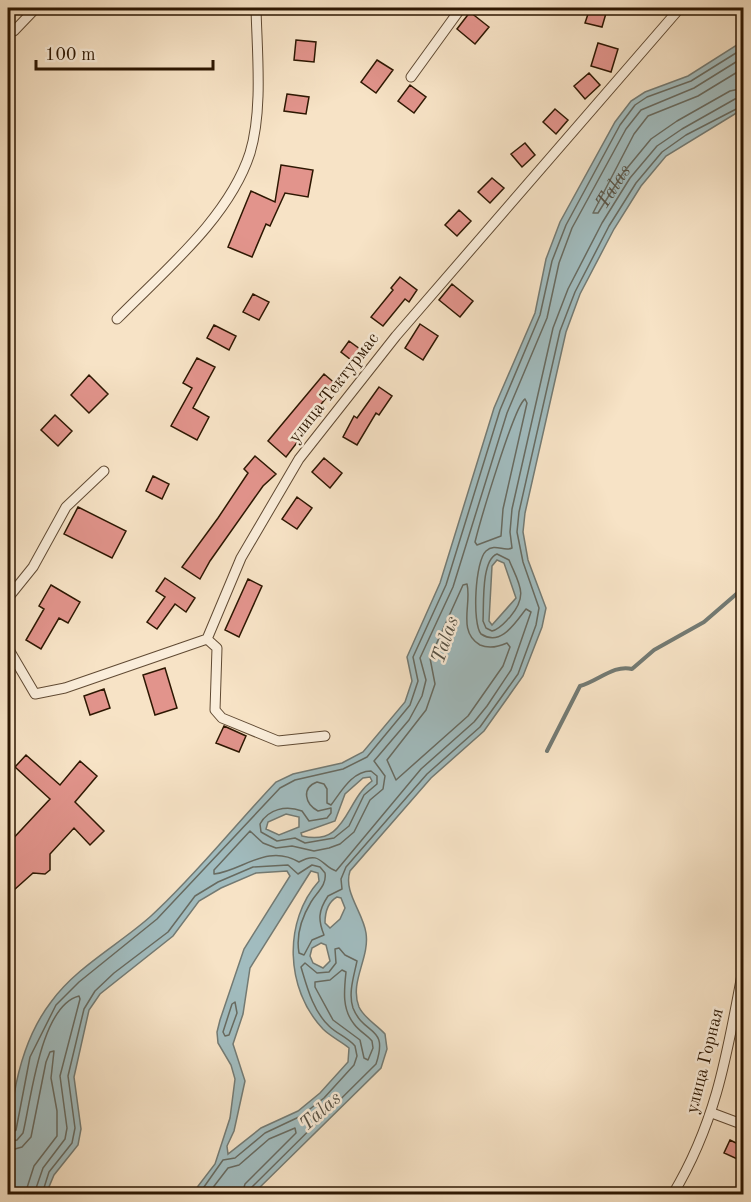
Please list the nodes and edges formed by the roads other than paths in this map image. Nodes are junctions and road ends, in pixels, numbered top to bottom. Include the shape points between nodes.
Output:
1 (36, 8) edge
2 (256, 8) edge
3 (461, 8) edge
4 (680, 8) edge
5 (14, 31) dead end
6 (411, 76) dead end
7 (117, 319) dead end
8 (104, 471) dead end
9 (8, 598) edge
10 (207, 639) junction
11 (8, 648) edge
12 (325, 736) dead end
13 (744, 964) edge
14 (712, 1113) junction
15 (744, 1125) edge
16 (673, 1194) edge

1 - 5 street
2 - 7 street via 259,92 250,153 222,207
3 - 6 street
4 - 10 street, улица Тектурмас via 396,336 299,459 241,558
8 - 9 street via 66,507 33,567
10 - 11 street via 65,688 35,693
10 - 12 street via 218,648 214,710 222,718 278,741
13 - 14 street, улица Горная
14 - 15 street
14 - 16 street, улица Горная

